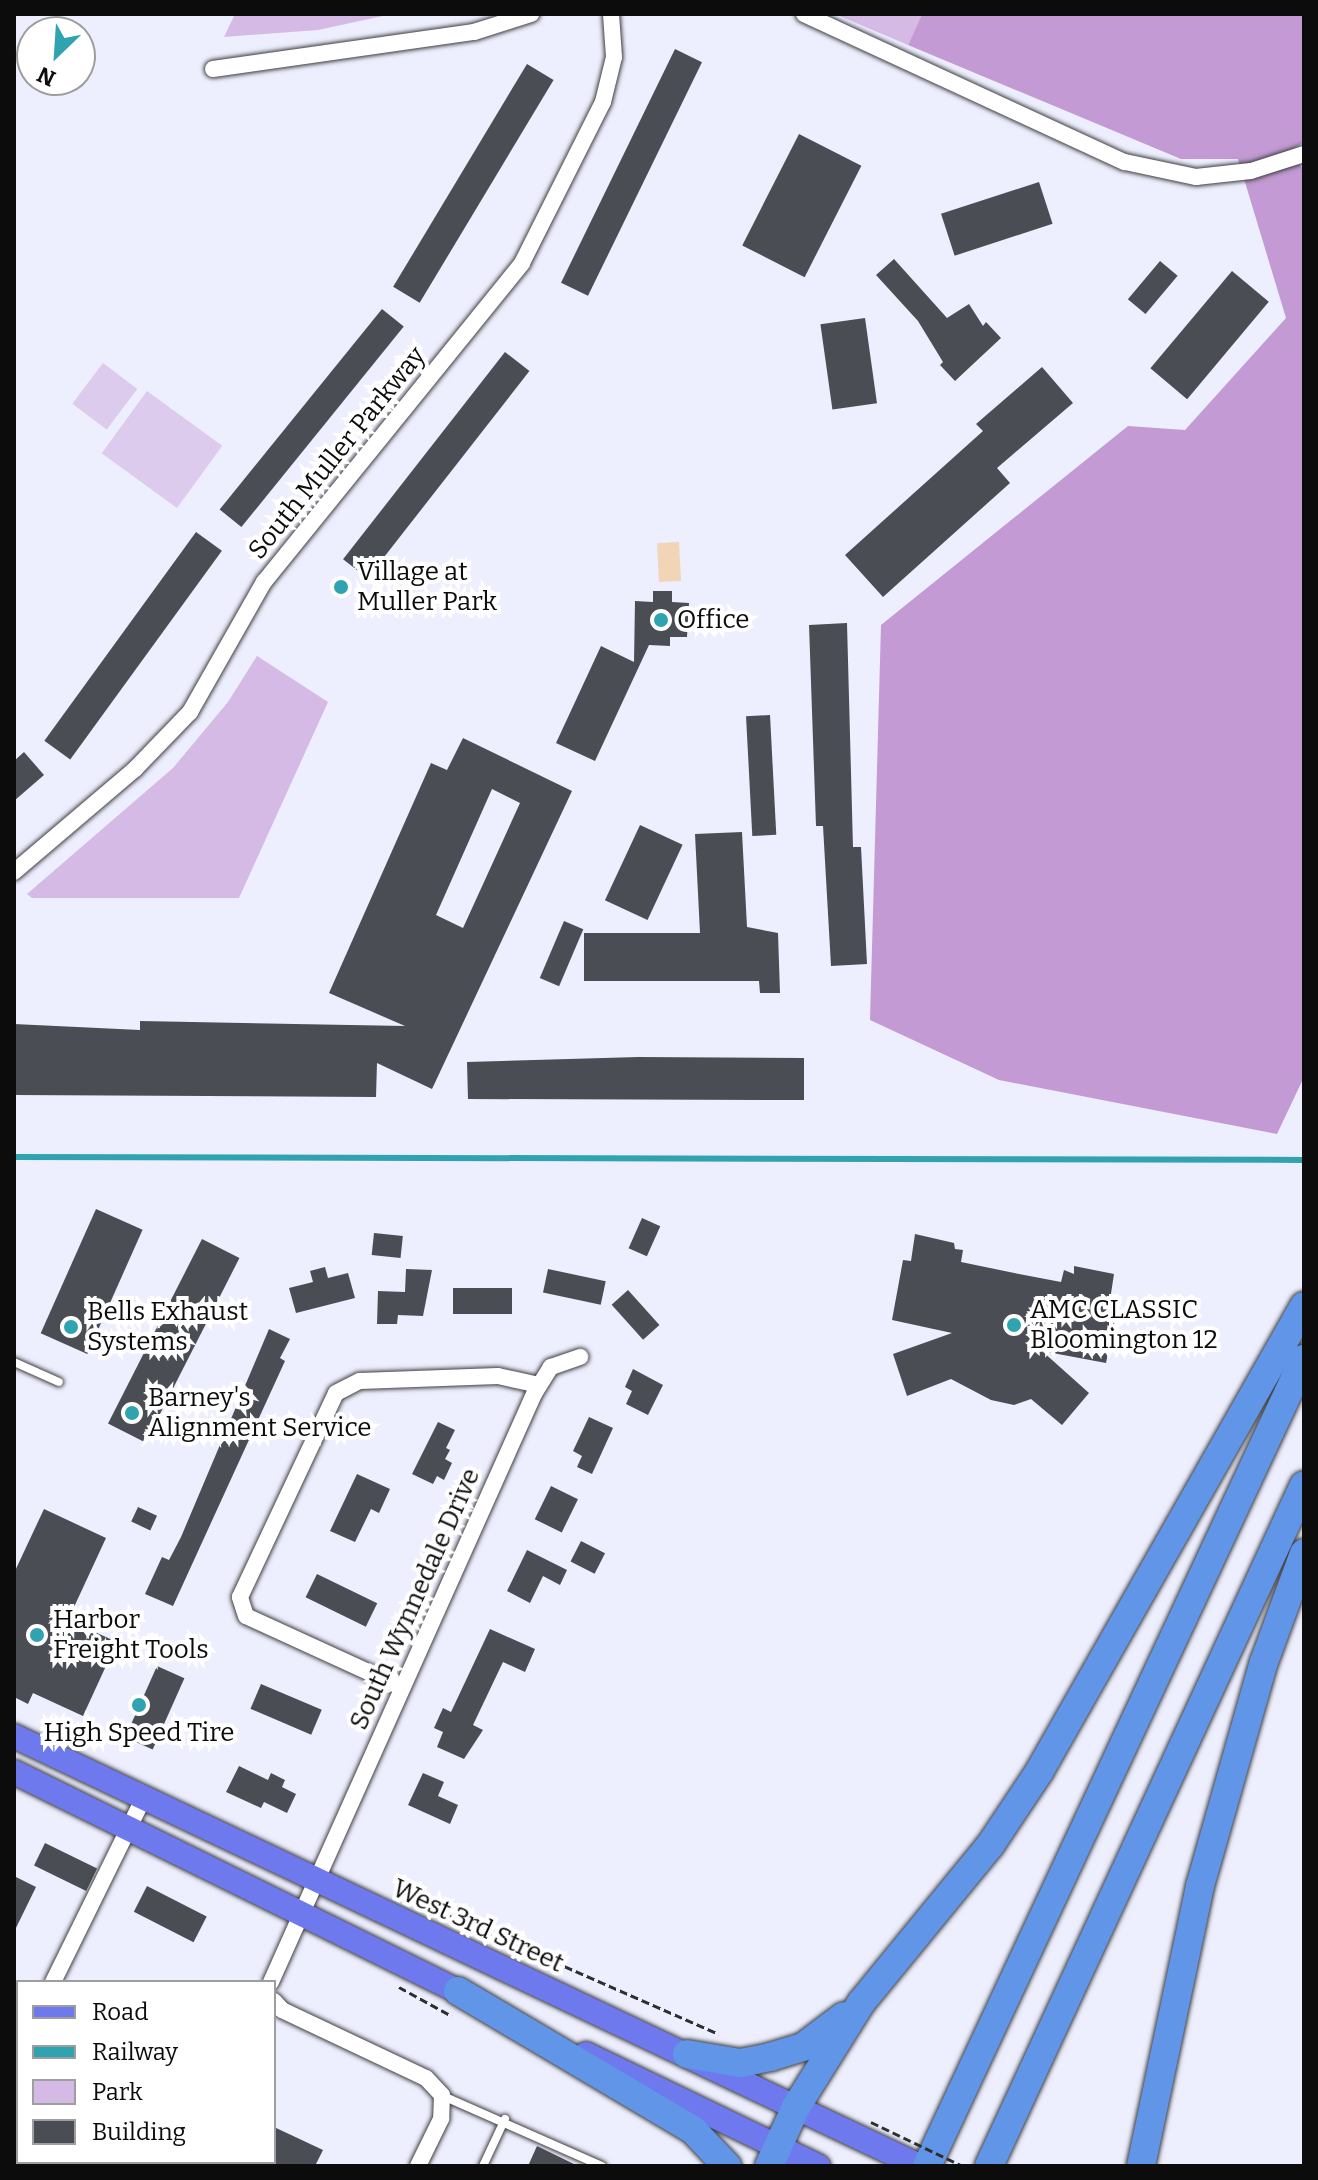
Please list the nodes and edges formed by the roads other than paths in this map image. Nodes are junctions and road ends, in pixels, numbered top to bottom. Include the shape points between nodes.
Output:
1 (531, 14) edge
2 (611, 14) edge
3 (804, 14) edge
4 (213, 69) dead end
5 (1304, 154) edge
6 (14, 872) edge
7 (1304, 1306) edge
8 (580, 1357) dead end
9 (1304, 1359) edge
10 (14, 1362) edge
11 (59, 1382) dead end
12 (539, 1385) junction
13 (1304, 1485) edge
14 (1304, 1553) edge
15 (401, 1687) junction
16 (14, 1736) edge
17 (14, 1772) edge
18 (144, 1797) junction
19 (130, 1827) junction
20 (317, 1883) junction
21 (302, 1916) junction
22 (54, 1980) edge
23 (272, 1980) edge
24 (458, 1991) junction
25 (276, 2003) edge
26 (861, 2003) junction
27 (687, 2054) junction
28 (442, 2095) junction
29 (796, 2107) junction
30 (505, 2119) junction
31 (772, 2156) edge
32 (588, 2161) edge
33 (1141, 2165) edge
34 (418, 2166) edge
35 (483, 2166) edge
36 (602, 2166) edge
37 (727, 2166) edge
38 (818, 2166) edge
39 (919, 2166) edge
40 (927, 2166) edge
41 (989, 2166) edge

1 - 4 street via 474,32
2 - 6 street, South Muller Parkway via 614,57 603,102 522,263 264,582 190,712 135,769
3 - 5 street via 1125,162 1196,177 1251,171
7 - 26 highway via 1039,1772 991,1844
8 - 12 street, South Wynnedale Drive via 551,1367
9 - 40 highway
10 - 11 lane
12 - 15 street, South Wynnedale Drive
12 - 15 street via 498,1376 360,1381 336,1393 240,1597 246,1616
13 - 41 highway
14 - 33 highway via 1264,1662 1200,1886
15 - 20 street, South Wynnedale Drive
16 - 18 main road, West 3rd Street
17 - 19 main road
18 - 19 street
18 - 20 main road, West 3rd Street
19 - 21 main road
19 - 22 street
20 - 21 street, South Wynnedale Drive
20 - 27 main road, West 3rd Street
21 - 23 street, South Wynnedale Drive
21 - 24 main road
24 - 31 main road
24 - 37 highway via 693,2130
25 - 28 street via 426,2078
26 - 27 highway via 791,2051 740,2063
26 - 29 highway
27 - 29 main road, West 3rd Street
28 - 30 lane
28 - 34 street via 441,2119
29 - 31 highway
29 - 39 main road, West 3rd Street via 867,2131
30 - 32 lane
30 - 35 lane
31 - 38 main road
32 - 36 lane

